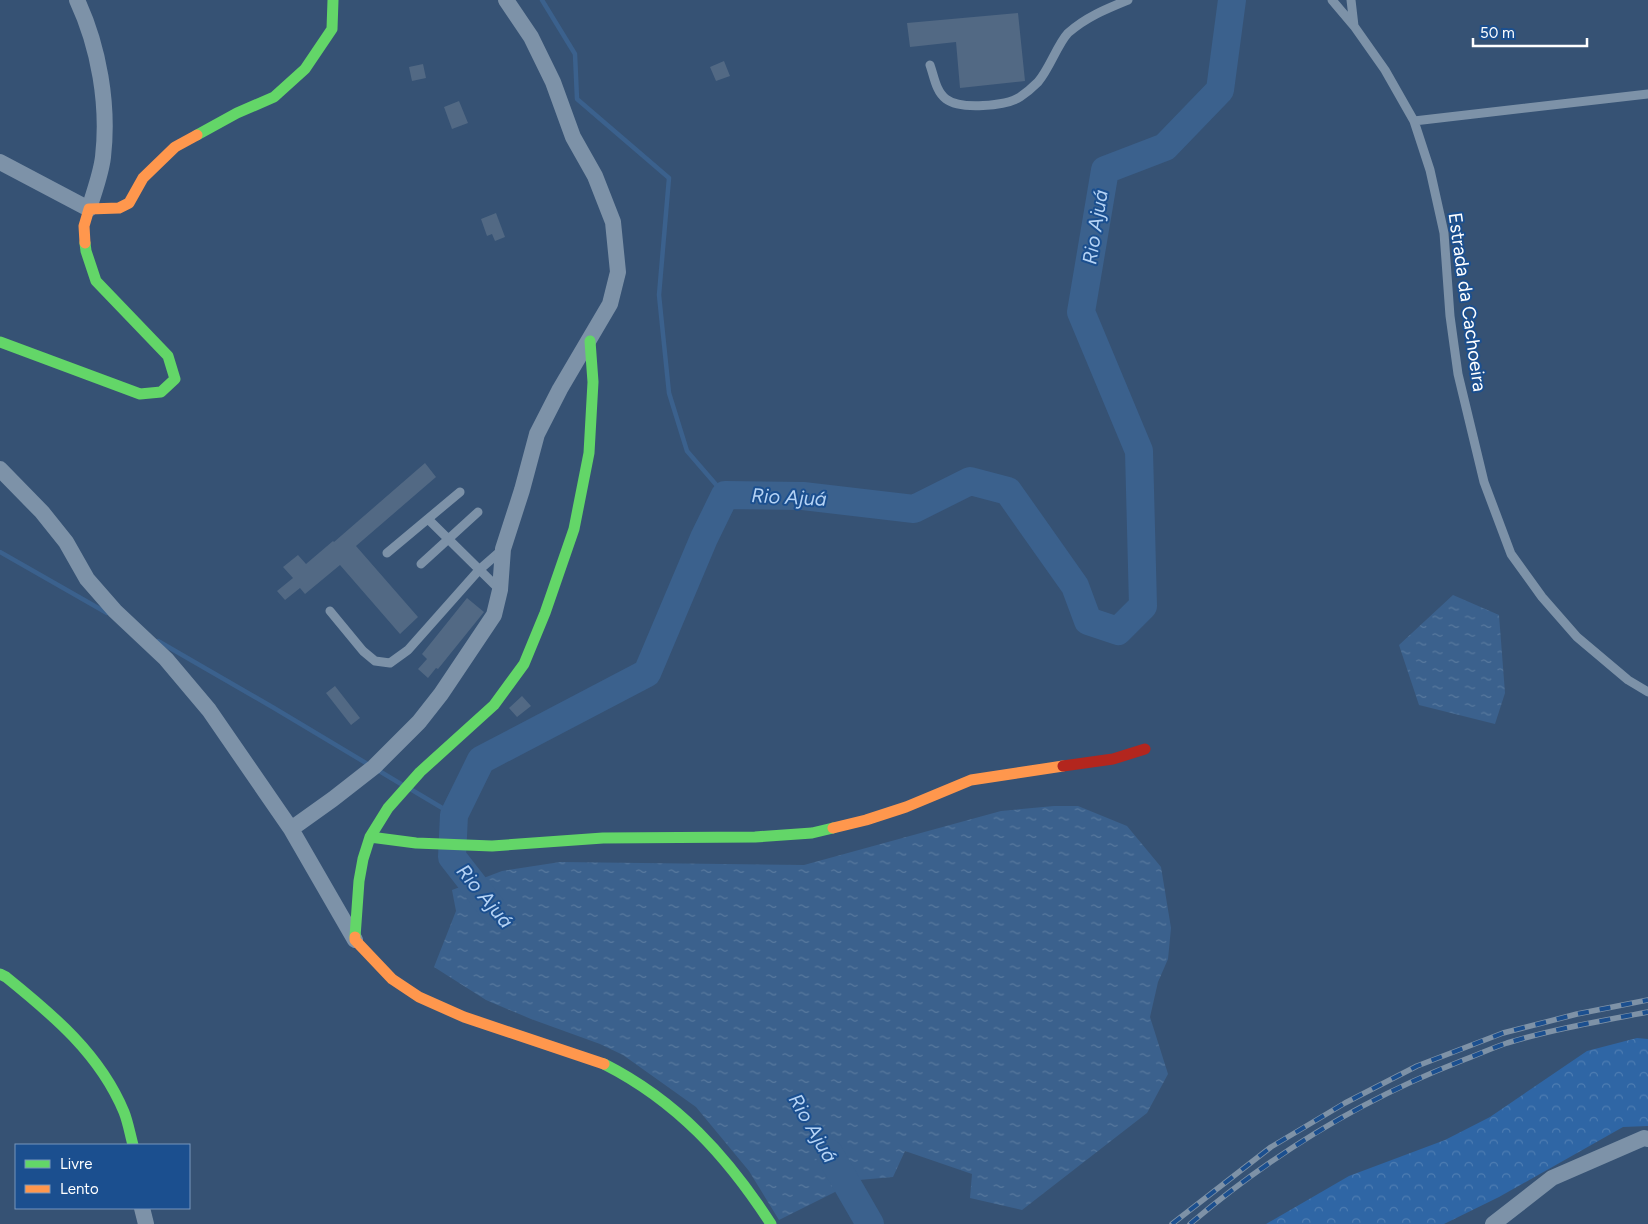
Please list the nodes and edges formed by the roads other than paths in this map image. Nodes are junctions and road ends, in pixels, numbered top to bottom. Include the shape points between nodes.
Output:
1 (76, 0) edge
2 (333, 0) edge
3 (506, 0) edge
4 (1128, 0) edge
5 (1332, 0) edge
6 (1351, 0) edge
7 (1354, 26) junction
8 (930, 65) dead end
9 (1648, 94) edge
10 (1414, 121) junction
11 (0, 162) edge
12 (89, 209) junction
13 (590, 341) junction
14 (0, 342) edge
15 (0, 469) edge
16 (460, 492) dead end
17 (478, 512) dead end
18 (428, 520) junction
19 (448, 540) junction
20 (503, 549) junction
21 (387, 553) dead end
22 (421, 564) dead end
23 (479, 570) junction
24 (500, 590) junction
25 (330, 611) dead end
26 (1648, 692) edge
27 (1145, 749) dead end
28 (291, 829) junction
29 (370, 837) junction
30 (355, 940) junction
31 (0, 974) edge
32 (1648, 1139) edge
33 (133, 1144) edge
34 (142, 1209) edge
35 (146, 1224) edge
36 (771, 1224) edge
37 (1493, 1224) edge

1 - 12 street via 85,18 100,73 104,106 103,158
2 - 12 street via 332,29 305,69 274,97 175,147 144,178 129,203 119,208
3 - 13 street via 531,37 553,82 613,222 618,272 610,304
4 - 8 lane via 1088,17 1067,35 1038,83 1019,98 968,106 946,99 936,85
5 - 7 lane, Estrada da Cachoeira
6 - 7 lane
7 - 10 lane, Estrada da Cachoeira via 1385,70
9 - 10 lane
10 - 26 lane, Estrada da Cachoeira via 1430,170 1444,233 1458,374 1484,482 1511,554 1577,637 1628,680
11 - 12 street
12 - 14 street via 84,226 86,252 96,281 168,356 175,379 161,392 140,394
13 - 20 street via 537,434
13 - 29 street via 593,382 589,454 574,529 524,664 494,705 420,772 388,808
15 - 28 street via 60,534 87,579 115,612 166,659 209,710
16 - 18 lane
17 - 19 lane
18 - 19 lane
18 - 21 lane
19 - 22 lane
19 - 23 lane
20 - 23 lane
20 - 24 street
23 - 24 lane
23 - 25 lane via 408,650 390,663 375,661 363,651
24 - 28 street via 494,615 419,722 374,767
27 - 29 street via 1113,759 971,780 874,818 812,833 755,837 603,838 492,846 400,842
28 - 30 street
29 - 30 street via 359,881
30 - 36 street via 384,973 418,997 466,1017 605,1064 654,1092 693,1126 725,1162
31 - 33 street via 46,1008 92,1056 124,1112
32 - 37 street via 1552,1178
34 - 35 street

